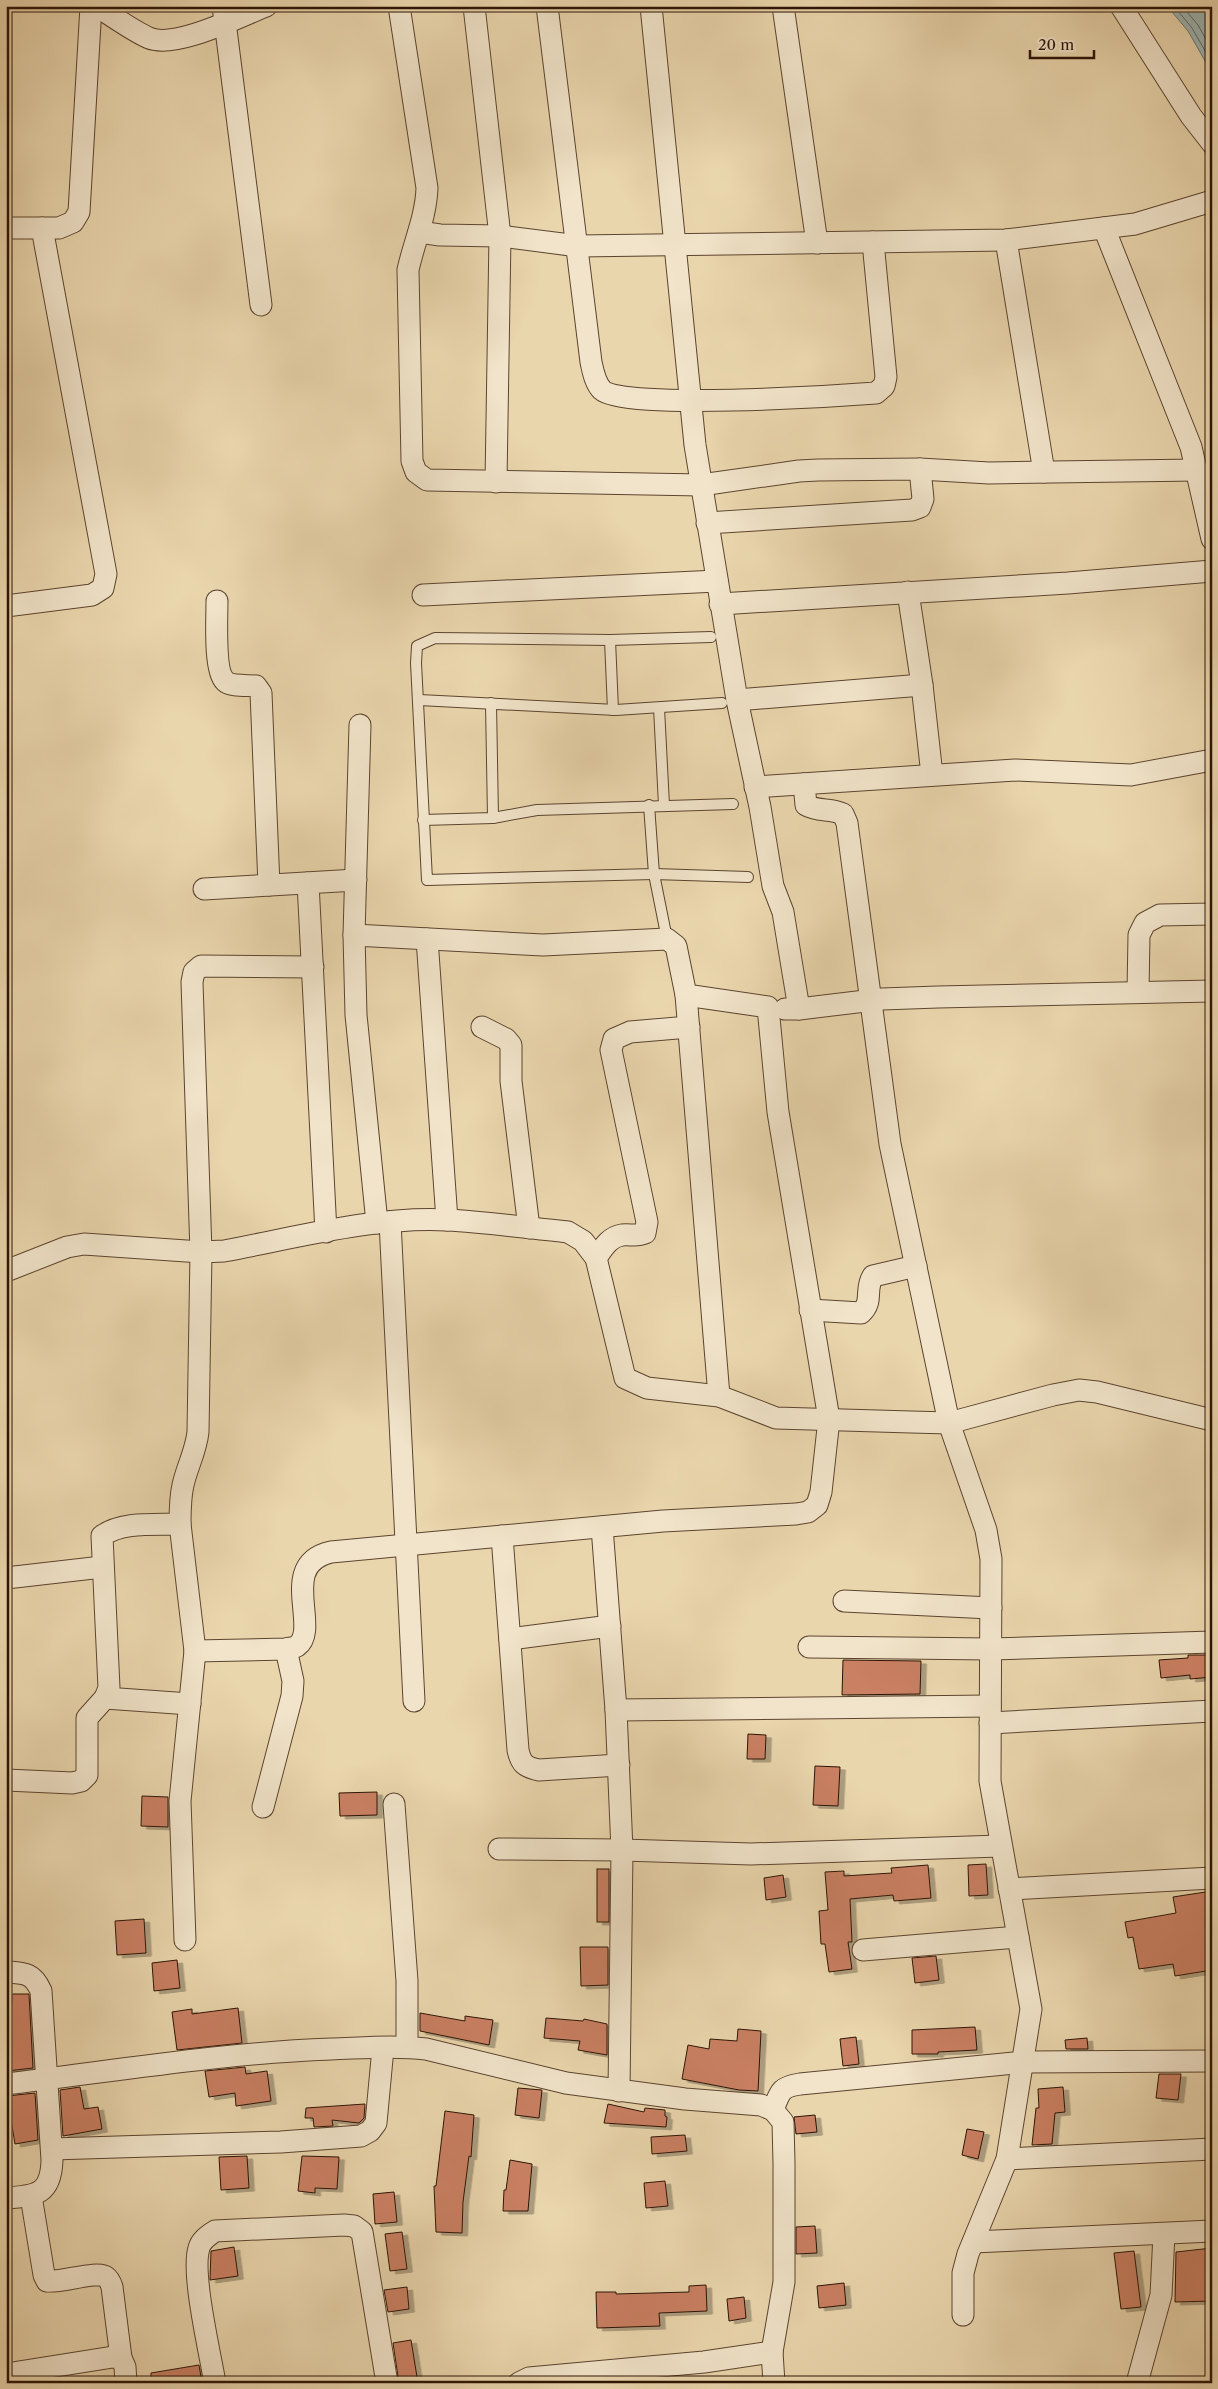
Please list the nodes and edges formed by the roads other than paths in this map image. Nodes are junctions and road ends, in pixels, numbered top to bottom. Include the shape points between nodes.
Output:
1 (91, 6) edge
2 (96, 6) edge
3 (266, 6) edge
4 (399, 6) edge
5 (474, 6) edge
6 (547, 6) edge
7 (651, 6) edge
8 (783, 6) edge
9 (1121, 6) edge
10 (224, 14) edge
11 (1212, 143) edge
12 (1212, 200) edge
13 (6, 228) edge
14 (42, 228) junction
15 (1104, 228) junction
16 (419, 232) junction
17 (500, 236) junction
18 (1006, 240) junction
19 (873, 242) junction
20 (817, 243) junction
21 (676, 245) junction
22 (578, 246) junction
23 (262, 305) dead end
24 (691, 401) junction
25 (920, 469) junction
26 (1197, 470) junction
27 (1044, 472) junction
28 (496, 482) junction
29 (701, 485) junction
30 (707, 523) junction
31 (1212, 539) edge
32 (1212, 570) edge
33 (716, 581) junction
34 (908, 592) junction
35 (423, 595) dead end
36 (217, 601) dead end
37 (720, 604) junction
38 (6, 606) edge
39 (711, 637) dead end
40 (610, 640) junction
41 (922, 685) junction
42 (419, 700) junction
43 (729, 701) junction
44 (491, 703) junction
45 (659, 708) junction
46 (614, 710) junction
47 (360, 725) dead end
48 (1212, 760) edge
49 (932, 775) junction
50 (804, 784) junction
51 (755, 787) junction
52 (733, 804) dead end
53 (649, 805) junction
54 (664, 805) junction
55 (493, 818) junction
56 (423, 820) junction
57 (654, 874) junction
58 (748, 878) dead end
59 (356, 880) junction
60 (308, 883) junction
61 (269, 885) junction
62 (204, 889) dead end
63 (1212, 914) edge
64 (354, 935) junction
65 (427, 939) junction
66 (667, 939) junction
67 (313, 967) junction
68 (1212, 991) edge
69 (1138, 992) junction
70 (686, 994) junction
71 (872, 1001) junction
72 (768, 1007) junction
73 (799, 1010) junction
74 (689, 1026) junction
75 (482, 1027) dead end
76 (447, 1220) junction
77 (384, 1223) junction
78 (529, 1228) junction
79 (326, 1232) junction
80 (201, 1252) junction
81 (596, 1258) junction
82 (916, 1266) junction
83 (6, 1271) edge
84 (810, 1310) junction
85 (719, 1396) junction
86 (829, 1419) junction
87 (1212, 1420) edge
88 (949, 1423) junction
89 (180, 1524) junction
90 (602, 1527) junction
91 (502, 1536) junction
92 (405, 1545) junction
93 (102, 1567) junction
94 (6, 1578) edge
95 (844, 1601) dead end
96 (991, 1608) junction
97 (610, 1626) junction
98 (510, 1639) junction
99 (1212, 1642) edge
100 (809, 1647) dead end
101 (286, 1649) junction
102 (991, 1649) junction
103 (195, 1651) junction
104 (105, 1698) junction
105 (414, 1701) dead end
106 (190, 1704) junction
107 (616, 1710) junction
108 (1212, 1711) edge
109 (990, 1715) junction
110 (619, 1766) junction
111 (6, 1780) edge
112 (394, 1804) dead end
113 (262, 1807) dead end
114 (1000, 1846) junction
115 (499, 1849) dead end
116 (622, 1850) junction
117 (1212, 1878) edge
118 (1009, 1889) junction
119 (1018, 1937) junction
120 (186, 1940) dead end
121 (863, 1950) dead end
122 (6, 1972) edge
123 (407, 2047) junction
124 (383, 2048) junction
125 (1212, 2061) edge
126 (1024, 2062) junction
127 (47, 2079) junction
128 (6, 2084) edge
129 (619, 2091) junction
130 (774, 2110) junction
131 (1212, 2148) edge
132 (52, 2149) junction
133 (1007, 2159) junction
134 (31, 2196) junction
135 (6, 2198) edge
136 (1212, 2232) edge
137 (1164, 2234) junction
138 (973, 2242) junction
139 (964, 2315) dead end
140 (772, 2352) junction
141 (121, 2358) junction
142 (6, 2374) edge
143 (126, 2383) edge
144 (214, 2383) edge
145 (387, 2383) edge
146 (519, 2383) edge
147 (774, 2383) edge
148 (1137, 2383) edge

1 - 14 street via 78,212 72,222 59,228
2 - 10 street via 149,38 163,42 179,40
3 - 10 street
4 - 16 street via 428,188 427,210
5 - 17 street
6 - 22 street
7 - 21 street
8 - 20 street
9 - 11 street via 1191,116
10 - 23 street
12 - 15 street via 1135,224
13 - 14 street
14 - 38 street via 106,574 103,588 92,595
15 - 18 street
15 - 26 street
16 - 17 street
16 - 28 street via 408,270 412,461 416,472 427,480
17 - 22 street
17 - 28 street
18 - 19 street
18 - 27 street
19 - 20 street
19 - 24 street via 886,377 880,390 862,394
20 - 21 street
21 - 22 street
21 - 24 street
22 - 24 street via 591,362 594,377 602,390 615,396
24 - 29 street
25 - 27 street
25 - 29 street via 799,471
25 - 30 street via 923,499 920,507 912,510
26 - 27 street
26 - 31 street
28 - 29 street
29 - 30 street
30 - 33 street
32 - 34 street via 1068,583
33 - 35 street
33 - 37 street
34 - 37 street
34 - 41 street
36 - 61 street via 219,668 224,681 256,686 261,693
37 - 43 street
39 - 40 lane
40 - 42 lane via 435,638 418,646
40 - 46 lane
41 - 43 street
41 - 49 street
42 - 44 lane
42 - 56 lane
43 - 45 lane
43 - 51 street
44 - 46 lane
44 - 55 lane
45 - 46 lane
45 - 54 lane
47 - 59 street
48 - 49 street via 1131,776 1015,770
49 - 50 street
50 - 51 street
50 - 71 street via 806,805 815,810 836,810 843,814 847,823
51 - 73 street via 773,886 783,912
52 - 54 lane
53 - 54 lane
53 - 55 lane via 537,810
53 - 57 lane
55 - 56 lane
56 - 57 lane via 427,880
57 - 58 lane
57 - 66 lane
59 - 60 street
59 - 64 street
60 - 61 street
60 - 67 street
61 - 62 street
63 - 69 street via 1160,915 1145,923 1139,936
64 - 65 street
64 - 77 street via 356,1015
65 - 66 street via 543,945
65 - 76 street
66 - 70 street via 676,946
67 - 79 street
67 - 80 street via 201,966 194,972
68 - 69 street
69 - 71 street
70 - 72 street
70 - 74 street
71 - 73 street
71 - 82 street via 890,1144
72 - 73 street
72 - 84 street via 774,1087
74 - 81 street via 630,1032 614,1039 611,1050 647,1222 645,1233 609,1240
74 - 85 street
75 - 78 street via 511,1045 511,1081
76 - 77 street
76 - 78 street
77 - 79 street
77 - 92 street
78 - 81 street via 568,1232 583,1241
79 - 80 street via 224,1251
80 - 83 street via 84,1244 67,1247
80 - 89 street via 198,1432 183,1484
81 - 85 street via 625,1378 647,1388
82 - 84 street via 873,1276 868,1284 867,1308 861,1313
82 - 88 street
84 - 86 street
85 - 86 street via 776,1418
86 - 88 street
86 - 90 street via 821,1492 817,1505 808,1512
87 - 88 street via 1079,1390
88 - 96 street via 986,1530 991,1559
89 - 93 street via 110,1530 102,1536
89 - 103 street
90 - 91 street
90 - 97 street
91 - 92 street
91 - 98 street
92 - 101 street via 320,1554 304,1575 302,1640
92 - 105 street
93 - 94 street
93 - 104 street via 109,1678
95 - 96 street
96 - 102 street
97 - 98 street
97 - 107 street
98 - 110 street via 521,1762 539,1770
99 - 102 street
100 - 102 street
101 - 103 street
101 - 113 street via 293,1681 292,1696
102 - 109 street
103 - 106 street
104 - 106 street
104 - 111 street via 86,1718 87,1775 81,1781
106 - 120 street via 180,1801
107 - 109 street
107 - 110 street
108 - 109 street
109 - 114 street via 990,1781
110 - 116 street
112 - 123 street via 406,1963
114 - 116 street via 751,1854
114 - 118 street
115 - 116 street
116 - 129 street
117 - 118 street
118 - 119 street
119 - 121 street
119 - 126 street via 1031,2009
122 - 127 street via 28,1974 36,1980 41,1991
123 - 124 street
123 - 129 street via 566,2083
124 - 127 street via 299,2050
124 - 132 street via 376,2123 370,2132 361,2136 281,2142
125 - 126 street
126 - 130 street via 789,2085 781,2090
126 - 133 street
127 - 128 street
127 - 132 street
129 - 130 street via 762,2105
130 - 140 street via 783,2122 784,2132 784,2282
131 - 133 street
132 - 134 street via 52,2176 46,2189
133 - 138 street
134 - 135 street
134 - 141 street via 44,2275 48,2281 100,2274 107,2277 112,2287
136 - 137 street
137 - 138 street
137 - 148 street via 1161,2295
138 - 139 street via 963,2273
140 - 146 street via 704,2362 529,2378
140 - 147 street
141 - 142 street
141 - 143 street
144 - 145 street via 197,2270 199,2247 205,2238 214,2231 344,2225 354,2226 362,2232

